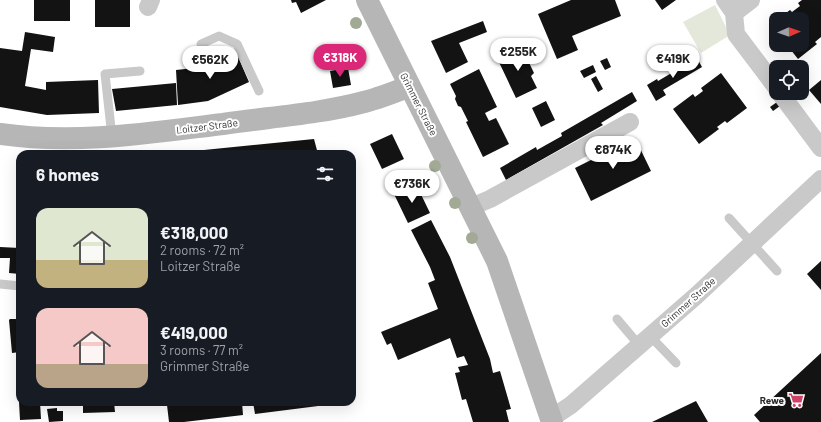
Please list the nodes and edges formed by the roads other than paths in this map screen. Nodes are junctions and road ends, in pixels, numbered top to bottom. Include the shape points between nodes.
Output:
1 (367, 0) edge
2 (751, 0) edge
3 (730, 6) edge
4 (201, 44) dead end
5 (140, 71) dead end
6 (769, 78) edge
7 (410, 86) junction
8 (259, 91) dead end
9 (785, 100) edge
10 (630, 122) dead end
11 (0, 134) edge
12 (112, 137) junction
13 (821, 148) edge
14 (821, 180) edge
15 (471, 207) junction
16 (729, 218) dead end
17 (753, 243) junction
18 (777, 271) dead end
19 (0, 284) edge
20 (16, 286) edge
21 (617, 319) dead end
22 (645, 340) junction
23 (676, 363) dead end
24 (551, 420) edge

1 - 7 main road, Grimmer Straße
2 - 3 street
3 - 6 street via 736,34
4 - 8 lane via 219,36 237,44
5 - 12 lane via 105,74
7 - 12 main road, Loitzer Straße via 374,100 332,110
7 - 15 main road, Grimmer Straße
9 - 13 street
10 - 15 street
11 - 12 main road, Loitzer Straße via 46,139
14 - 17 street, Grimmer Straße
15 - 24 main road, Grimmer Straße via 497,261
16 - 17 lane
17 - 18 lane
17 - 22 street, Grimmer Straße
19 - 20 lane
21 - 22 lane
22 - 23 lane
22 - 24 street, Grimmer Straße

